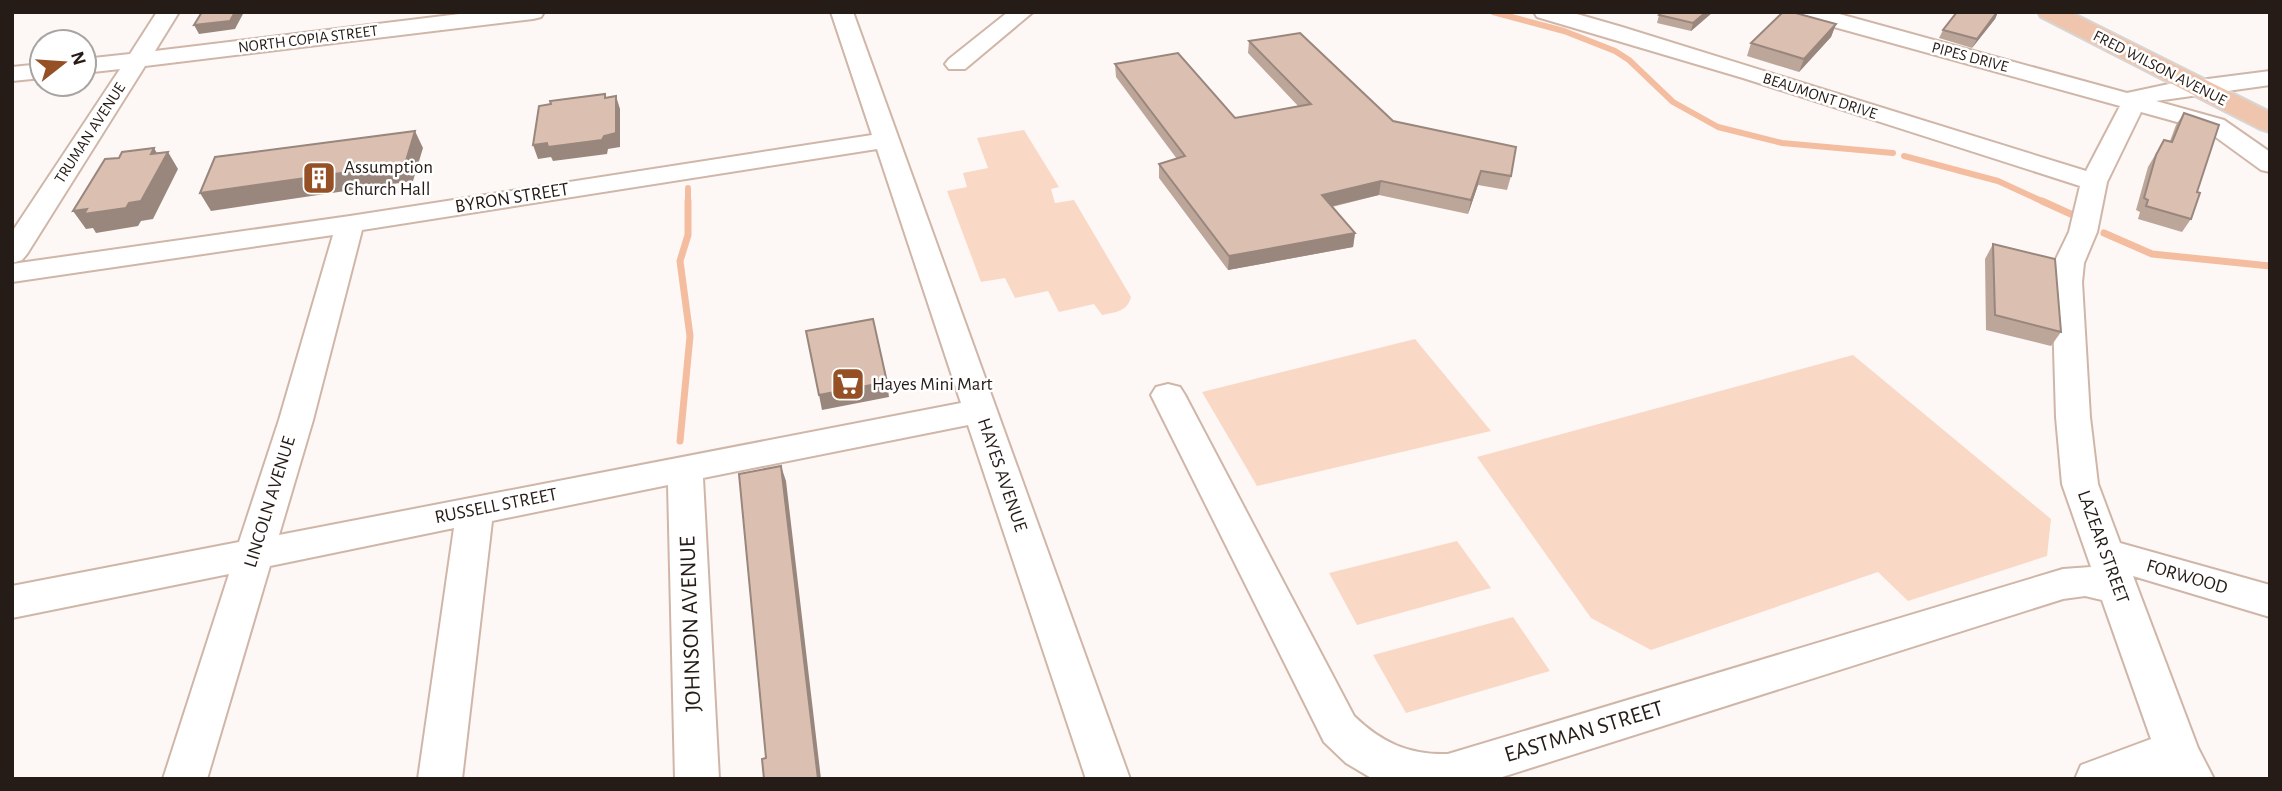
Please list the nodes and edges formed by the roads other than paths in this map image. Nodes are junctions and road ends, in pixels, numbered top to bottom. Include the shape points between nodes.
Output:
1 (168, 12) edge
2 (533, 12) edge
3 (842, 12) edge
4 (1022, 12) edge
5 (1545, 12) edge
6 (1806, 12) edge
7 (2050, 12) edge
8 (414, 19) edge
9 (1588, 19) edge
10 (138, 60) junction
11 (98, 64) edge
12 (957, 64) dead end
13 (2270, 78) edge
14 (2200, 88) junction
15 (2133, 102) junction
16 (2270, 123) edge
17 (886, 140) junction
18 (2270, 164) edge
19 (2094, 182) junction
20 (351, 224) junction
21 (12, 254) edge
22 (12, 273) edge
23 (1168, 395) dead end
24 (979, 411) junction
25 (685, 469) junction
26 (475, 510) junction
27 (254, 554) junction
28 (2110, 570) junction
29 (2270, 601) edge
30 (12, 602) edge
31 (2186, 768) edge
32 (186, 779) edge
33 (440, 779) edge
34 (697, 779) edge
35 (1108, 779) edge
36 (2097, 779) edge

1 - 10 street, TRUMAN AVENUE
2 - 8 street, NORTH COPIA STREET
3 - 17 street, HAYES AVENUE
4 - 12 street
5 - 9 street, BEAUMONT DRIVE
6 - 15 street, PIPES DRIVE
7 - 14 main road, FRED WILSON AVENUE
8 - 10 street, NORTH COPIA STREET
9 - 19 street, BEAUMONT DRIVE
10 - 11 street, NORTH COPIA STREET
10 - 21 street, TRUMAN AVENUE
13 - 14 street
14 - 15 street via 2171,89
14 - 16 main road, FRED WILSON AVENUE
15 - 18 street, PIPES DRIVE via 2215,125
15 - 19 street, LAZEAR STREET
17 - 20 street, BYRON STREET
17 - 24 street, HAYES AVENUE
19 - 28 street, LAZEAR STREET via 2067,282 2080,484
20 - 22 street, BYRON STREET
20 - 27 street, LINCOLN AVENUE
23 - 28 street, EASTMAN STREET via 1339,729 1368,754 1418,774 1448,774
24 - 25 street, RUSSELL STREET
24 - 35 street, HAYES AVENUE
25 - 26 street, RUSSELL STREET
25 - 34 street, JOHNSON AVENUE
26 - 27 street, RUSSELL STREET
26 - 33 street
27 - 30 street, RUSSELL STREET
27 - 32 street, LINCOLN AVENUE
28 - 29 street, FORWOOD
28 - 31 street, LAZEAR STREET
31 - 36 street via 2151,759

